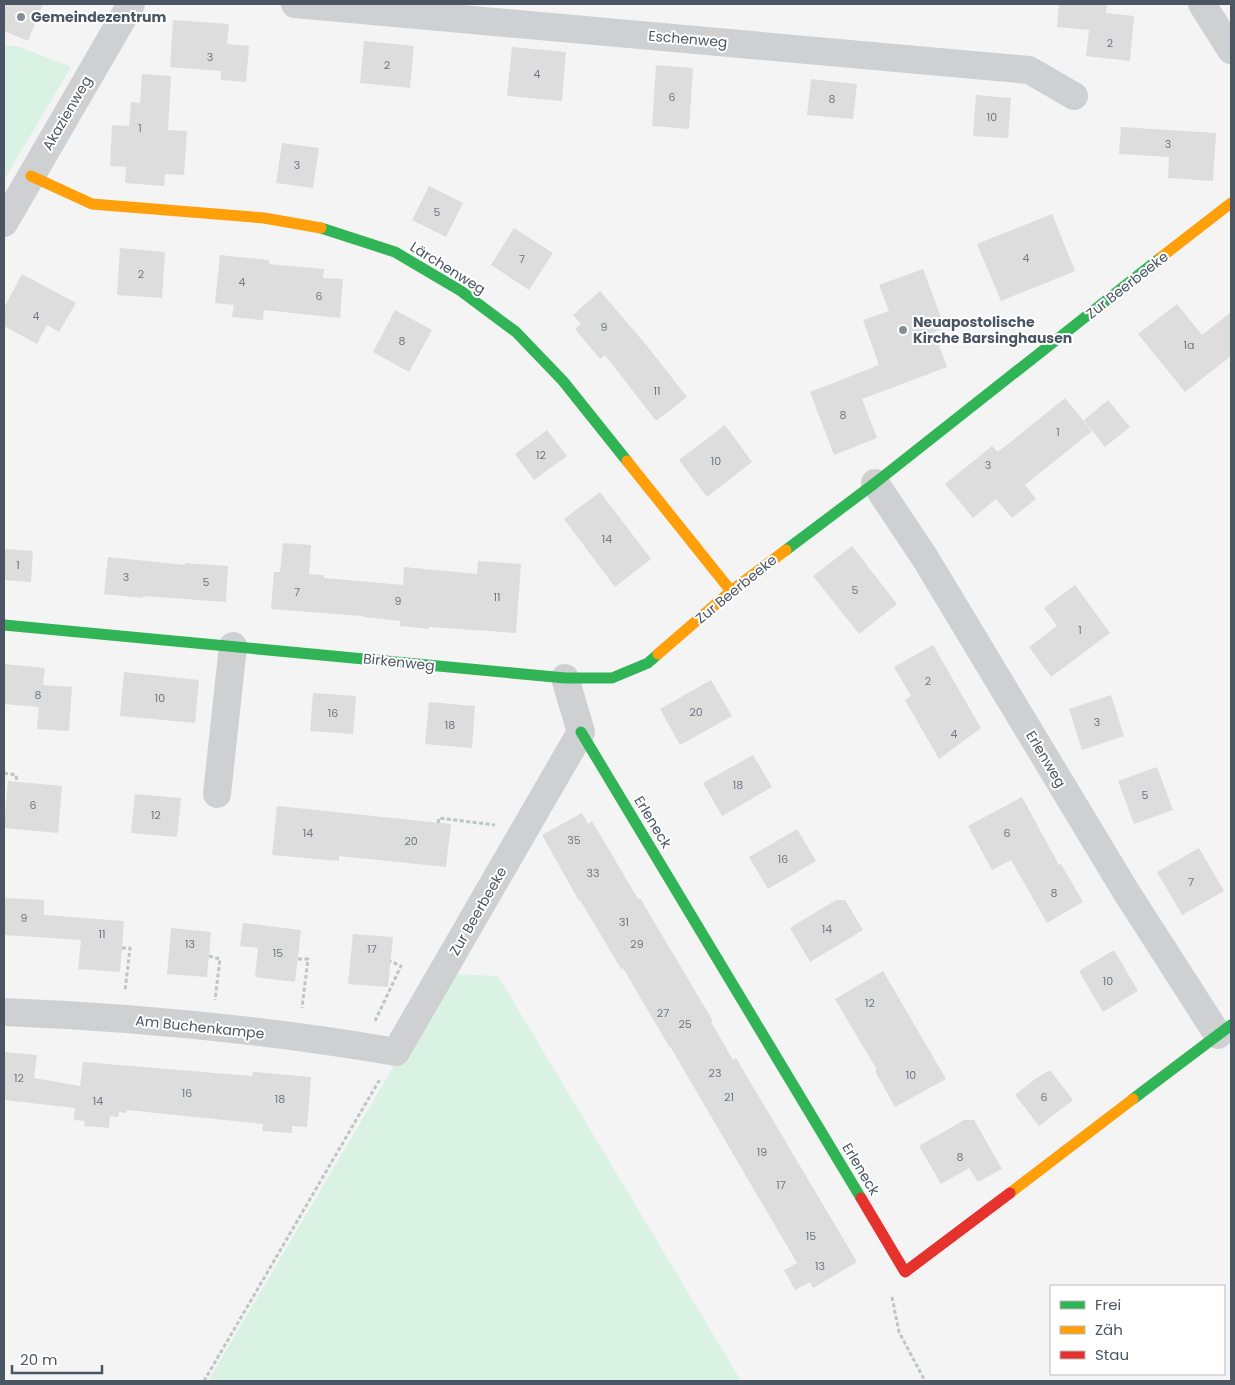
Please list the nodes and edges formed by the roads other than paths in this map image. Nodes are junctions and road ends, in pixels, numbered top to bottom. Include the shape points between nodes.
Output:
1 (131, 4) edge
2 (294, 4) edge
3 (1202, 4) edge
4 (1231, 50) edge
5 (1074, 96) dead end
6 (31, 176) junction
7 (1231, 203) edge
8 (4, 223) edge
9 (875, 483) junction
10 (731, 591) junction
11 (4, 625) edge
12 (233, 646) junction
13 (565, 678) junction
14 (582, 732) junction
15 (217, 794) dead end
16 (4, 1012) edge
17 (1225, 1030) edge
18 (396, 1052) joint

1 - 6 street, Akazienweg
2 - 5 street, Eschenweg via 1029,70
3 - 4 street
6 - 8 street, Akazienweg
6 - 10 street, Lärchenweg via 92,204 264,218 325,229 395,252 461,291 516,332 563,381
7 - 9 street, Zur Beerbeeke
9 - 10 street, Zur Beerbeeke
9 - 17 street, Erlenweg via 925,558 1125,890
10 - 13 street, Zur Beerbeeke via 648,663 612,678
11 - 12 street, Birkenweg
12 - 13 street, Birkenweg
12 - 15 street
13 - 14 street
14 - 17 street, Erleneck via 905,1272
14 - 18 street, Zur Beerbeeke
16 - 18 street, Am Buchenkampe via 212,1028

